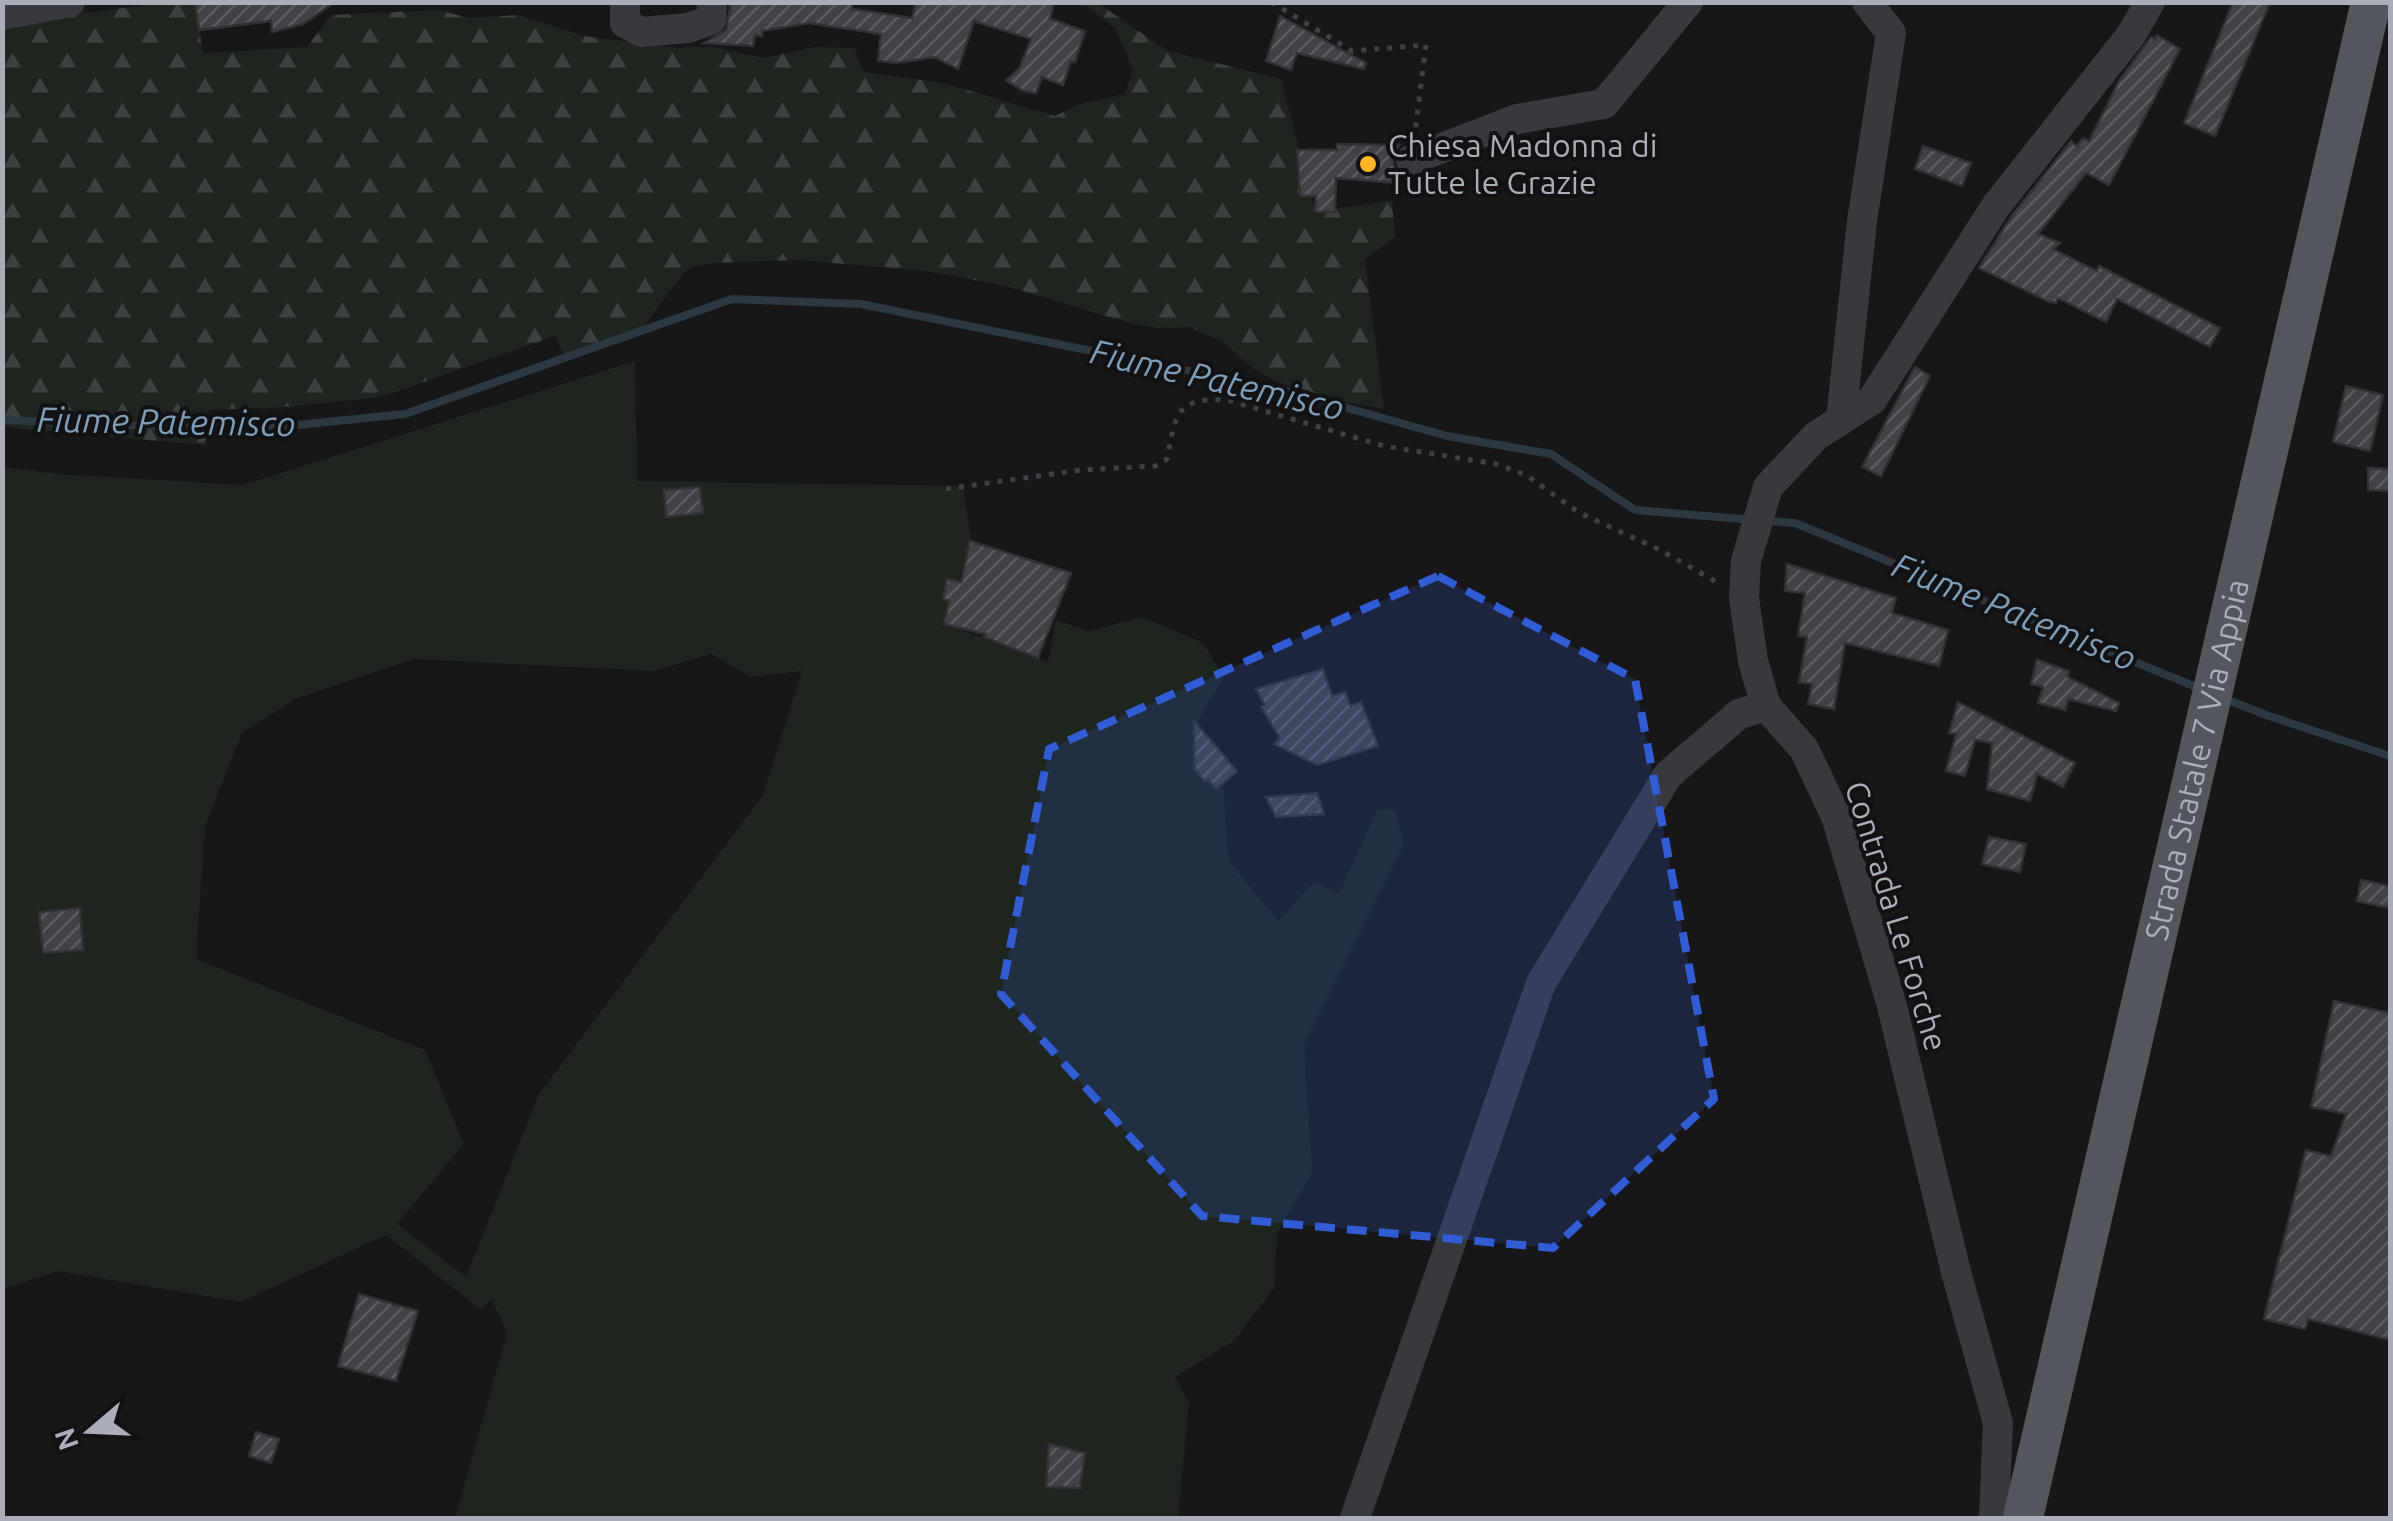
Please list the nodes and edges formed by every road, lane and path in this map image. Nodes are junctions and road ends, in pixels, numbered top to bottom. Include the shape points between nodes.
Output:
1 (70, 2) edge
2 (625, 2) edge
3 (712, 2) edge
4 (1271, 2) edge
5 (1688, 2) edge
6 (1867, 2) edge
7 (2150, 2) edge
8 (2371, 2) edge
9 (2, 15) edge
10 (1411, 160) joint
11 (1841, 420) junction
12 (946, 489) dead end
13 (1744, 598) junction
14 (1766, 706) junction
15 (1356, 1518) edge
16 (1994, 1518) edge
17 (2022, 1518) edge

1 - 9 street
2 - 3 street via 625,23 640,32 711,20
4 - 10 path via 1352,51 1426,45
5 - 10 street via 1604,104 1517,119
6 - 11 street via 1891,33
7 - 11 street, Contrada Le Forche via 1996,206 1872,400
8 - 17 main road, Strada Statale 7 Via Appia
11 - 13 street, Contrada Le Forche via 1816,436 1768,488 1746,561
12 - 13 path via 1155,466 1167,459 1175,420 1186,405 1201,398 1227,400 1384,446 1526,475 1578,512
13 - 14 street, Contrada Le Forche
14 - 15 street via 1739,714 1668,776 1541,983
14 - 16 street, Contrada Le Forche via 1804,749 1836,816 1890,1002 1998,1423

